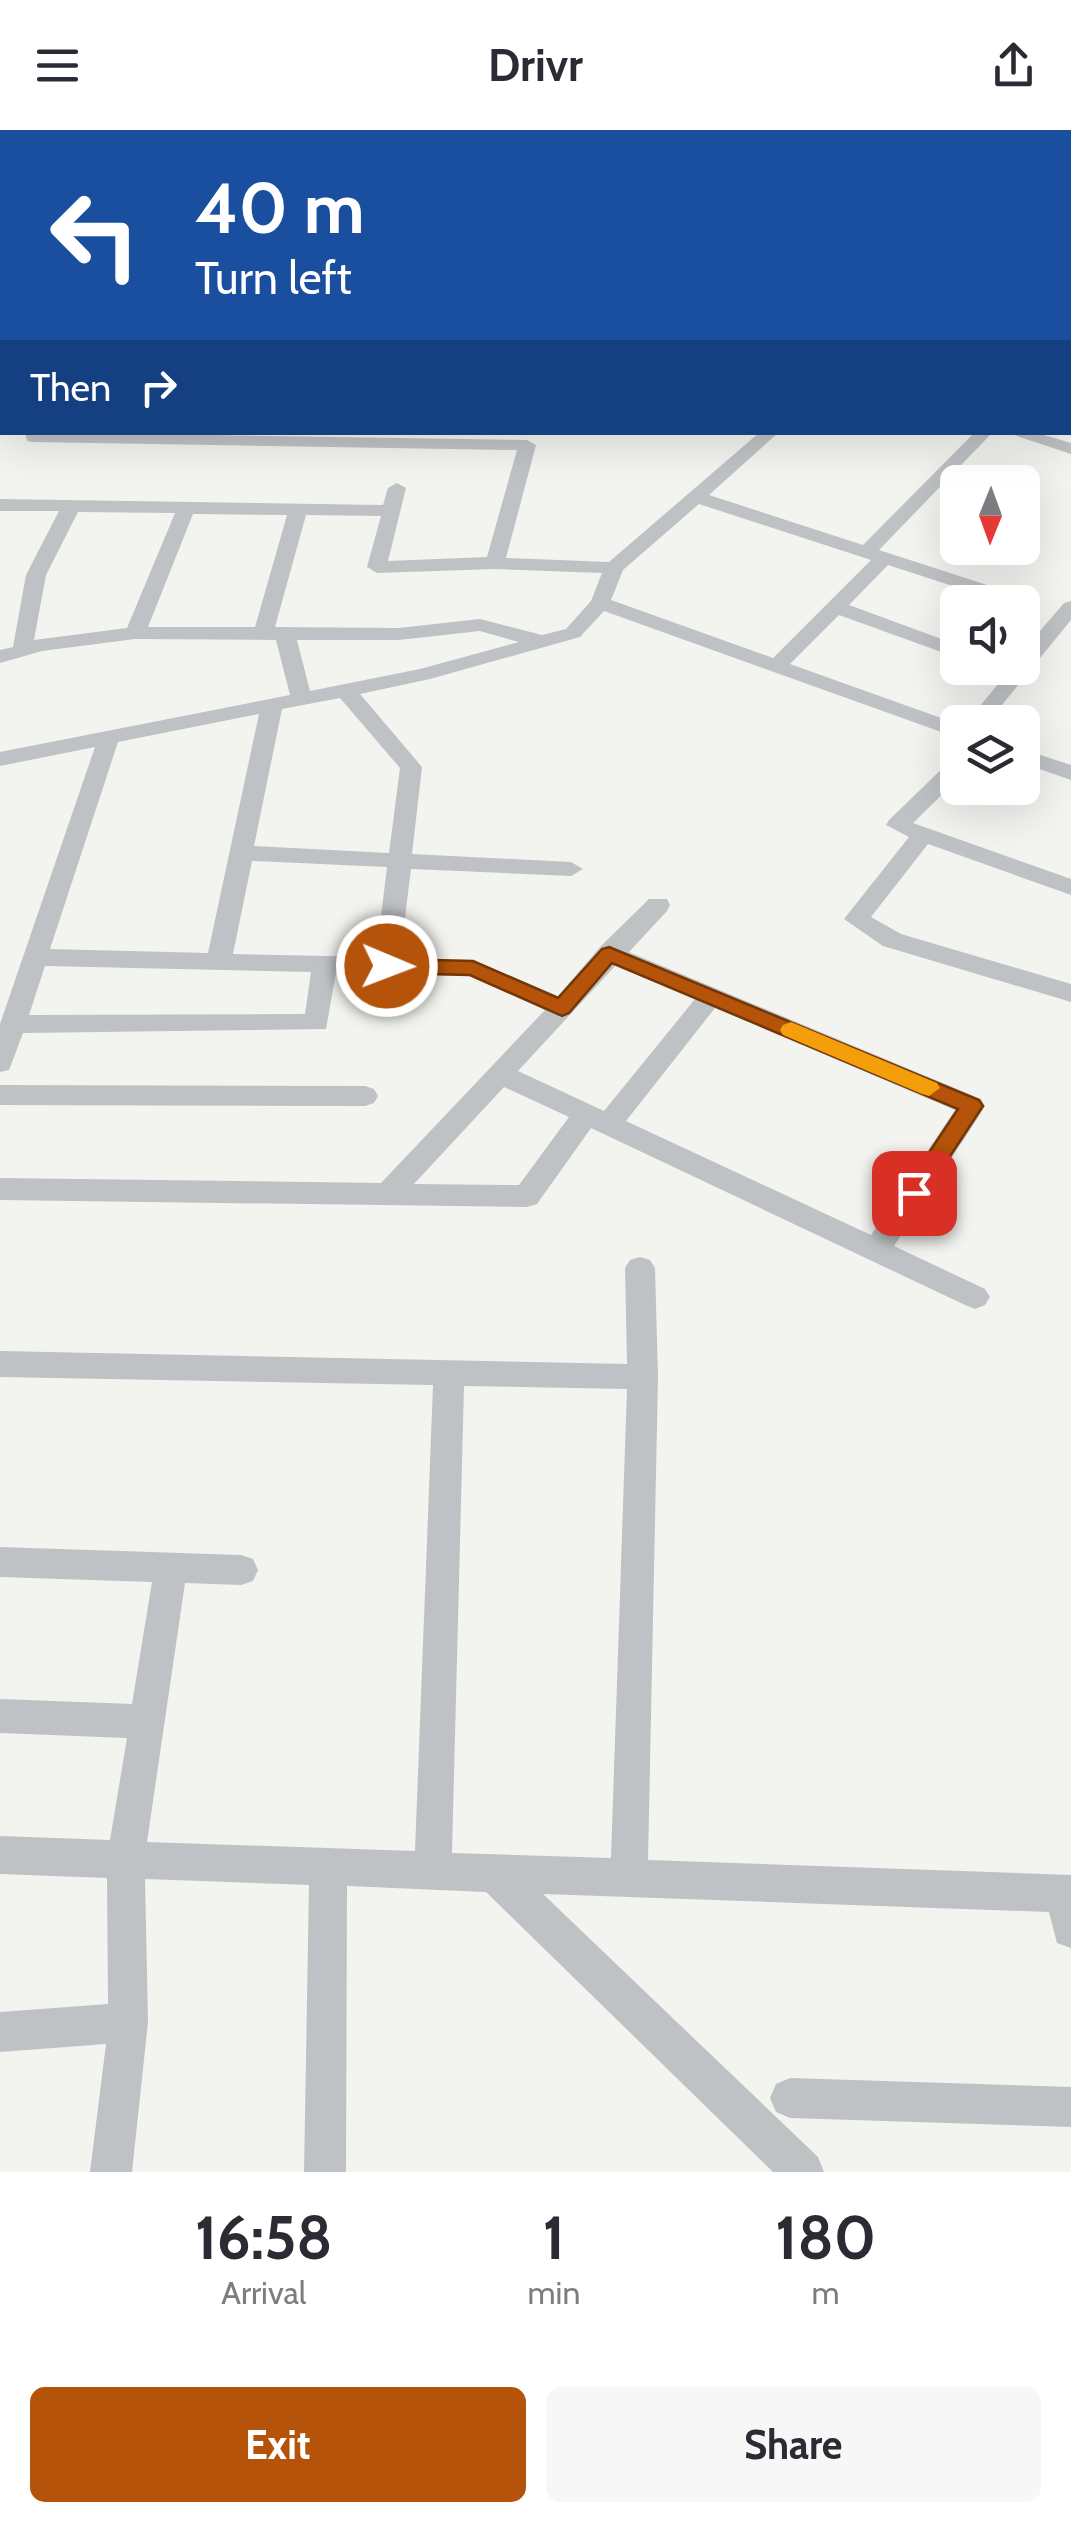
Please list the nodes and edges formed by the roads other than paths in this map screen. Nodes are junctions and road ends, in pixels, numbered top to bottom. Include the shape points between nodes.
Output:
1 (33, 435) edge
2 (767, 435) edge
3 (983, 435) edge
4 (1023, 435) edge
5 (497, 438) edge
6 (358, 441) junction
7 (1071, 449) edge
8 (352, 468) dead end
9 (396, 488) dead end
10 (696, 497) junction
11 (0, 504) edge
12 (72, 505) junction
13 (186, 508) junction
14 (298, 510) junction
15 (391, 511) junction
16 (875, 555) junction
17 (495, 564) junction
18 (614, 568) junction
19 (966, 585) edge
20 (600, 604) junction
21 (836, 607) junction
22 (1040, 607) edge
23 (1068, 614) edge
24 (135, 633) junction
25 (274, 634) junction
26 (544, 642) junction
27 (1040, 643) edge
28 (940, 645) edge
29 (22, 653) junction
30 (0, 657) edge
31 (778, 666) junction
32 (346, 690) junction
33 (302, 698) junction
34 (272, 705) junction
35 (940, 725) edge
36 (109, 737) junction
37 (0, 759) edge
38 (1040, 762) edge
39 (1071, 773) edge
40 (940, 783) edge
41 (924, 834) junction
42 (241, 853) junction
43 (399, 860) junction
44 (571, 869) dead end
45 (1071, 886) edge
46 (658, 905) dead end
47 (609, 954) junction
48 (36, 957) junction
49 (219, 962) junction
50 (325, 964) junction
51 (387, 966) junction
52 (1071, 992) edge
53 (711, 996) junction
54 (562, 1008) junction
55 (13, 1024) junction
56 (0, 1063) edge
57 (500, 1074) junction
58 (0, 1095) edge
59 (365, 1096) dead end
60 (597, 1119) junction
61 (0, 1188) edge
62 (388, 1194) junction
63 (876, 1251) junction
64 (640, 1268) dead end
65 (974, 1298) dead end
66 (0, 1364) edge
67 (449, 1373) junction
68 (642, 1376) junction
69 (0, 1562) edge
70 (170, 1567) junction
71 (241, 1570) dead end
72 (0, 1716) edge
73 (147, 1722) junction
74 (0, 1855) edge
75 (126, 1860) junction
76 (328, 1867) junction
77 (433, 1871) junction
78 (495, 1874) junction
79 (629, 1878) junction
80 (1069, 1905) edge
81 (128, 2022) junction
82 (0, 2032) edge
83 (790, 2098) dead end
84 (1071, 2107) edge
85 (111, 2172) edge
86 (325, 2172) edge
87 (803, 2172) edge

1 - 6 street
2 - 10 street
3 - 16 street
4 - 7 street
5 - 6 street
5 - 17 street via 527,444
6 - 8 street
9 - 15 street
10 - 16 street
10 - 18 street
11 - 12 street
12 - 13 street
12 - 29 street via 36,575
13 - 14 street
13 - 24 street
14 - 15 street
14 - 25 street
15 - 17 street via 377,567
16 - 19 street
16 - 21 street
17 - 18 street
18 - 20 street
20 - 26 street via 573,634
20 - 31 street
21 - 28 street
21 - 31 street
22 - 23 street
23 - 27 street
24 - 25 street
24 - 29 street
25 - 26 street via 399,634 480,625
25 - 33 street
26 - 32 street
29 - 30 street
31 - 35 street
32 - 33 street
32 - 43 street via 410,766
33 - 34 street
34 - 36 street
34 - 42 street
36 - 37 street
36 - 48 street
38 - 39 street
40 - 41 street via 897,825
41 - 45 street
41 - 52 street via 856,919 892,940
42 - 43 street
42 - 49 street
43 - 44 street
43 - 51 street
46 - 47 street
47 - 53 street
47 - 54 street
48 - 49 street
48 - 55 street
49 - 50 street
50 - 51 street
50 - 55 street via 317,1023
51 - 54 street via 473,968
53 - 60 street
53 - 63 street via 972,1106
54 - 57 street
55 - 56 street
57 - 60 street
57 - 62 street
58 - 59 street
60 - 62 street via 527,1196
60 - 63 street
61 - 62 street
63 - 65 street
64 - 68 street
66 - 67 street
67 - 68 street
67 - 77 street
68 - 79 street
69 - 70 street
70 - 71 street
70 - 73 street
72 - 73 street
73 - 75 street
74 - 75 street
75 - 76 street
75 - 81 street
76 - 77 street
76 - 86 street
77 - 78 street
78 - 79 street
78 - 87 street
79 - 80 street
81 - 82 street
81 - 85 street
83 - 84 street

